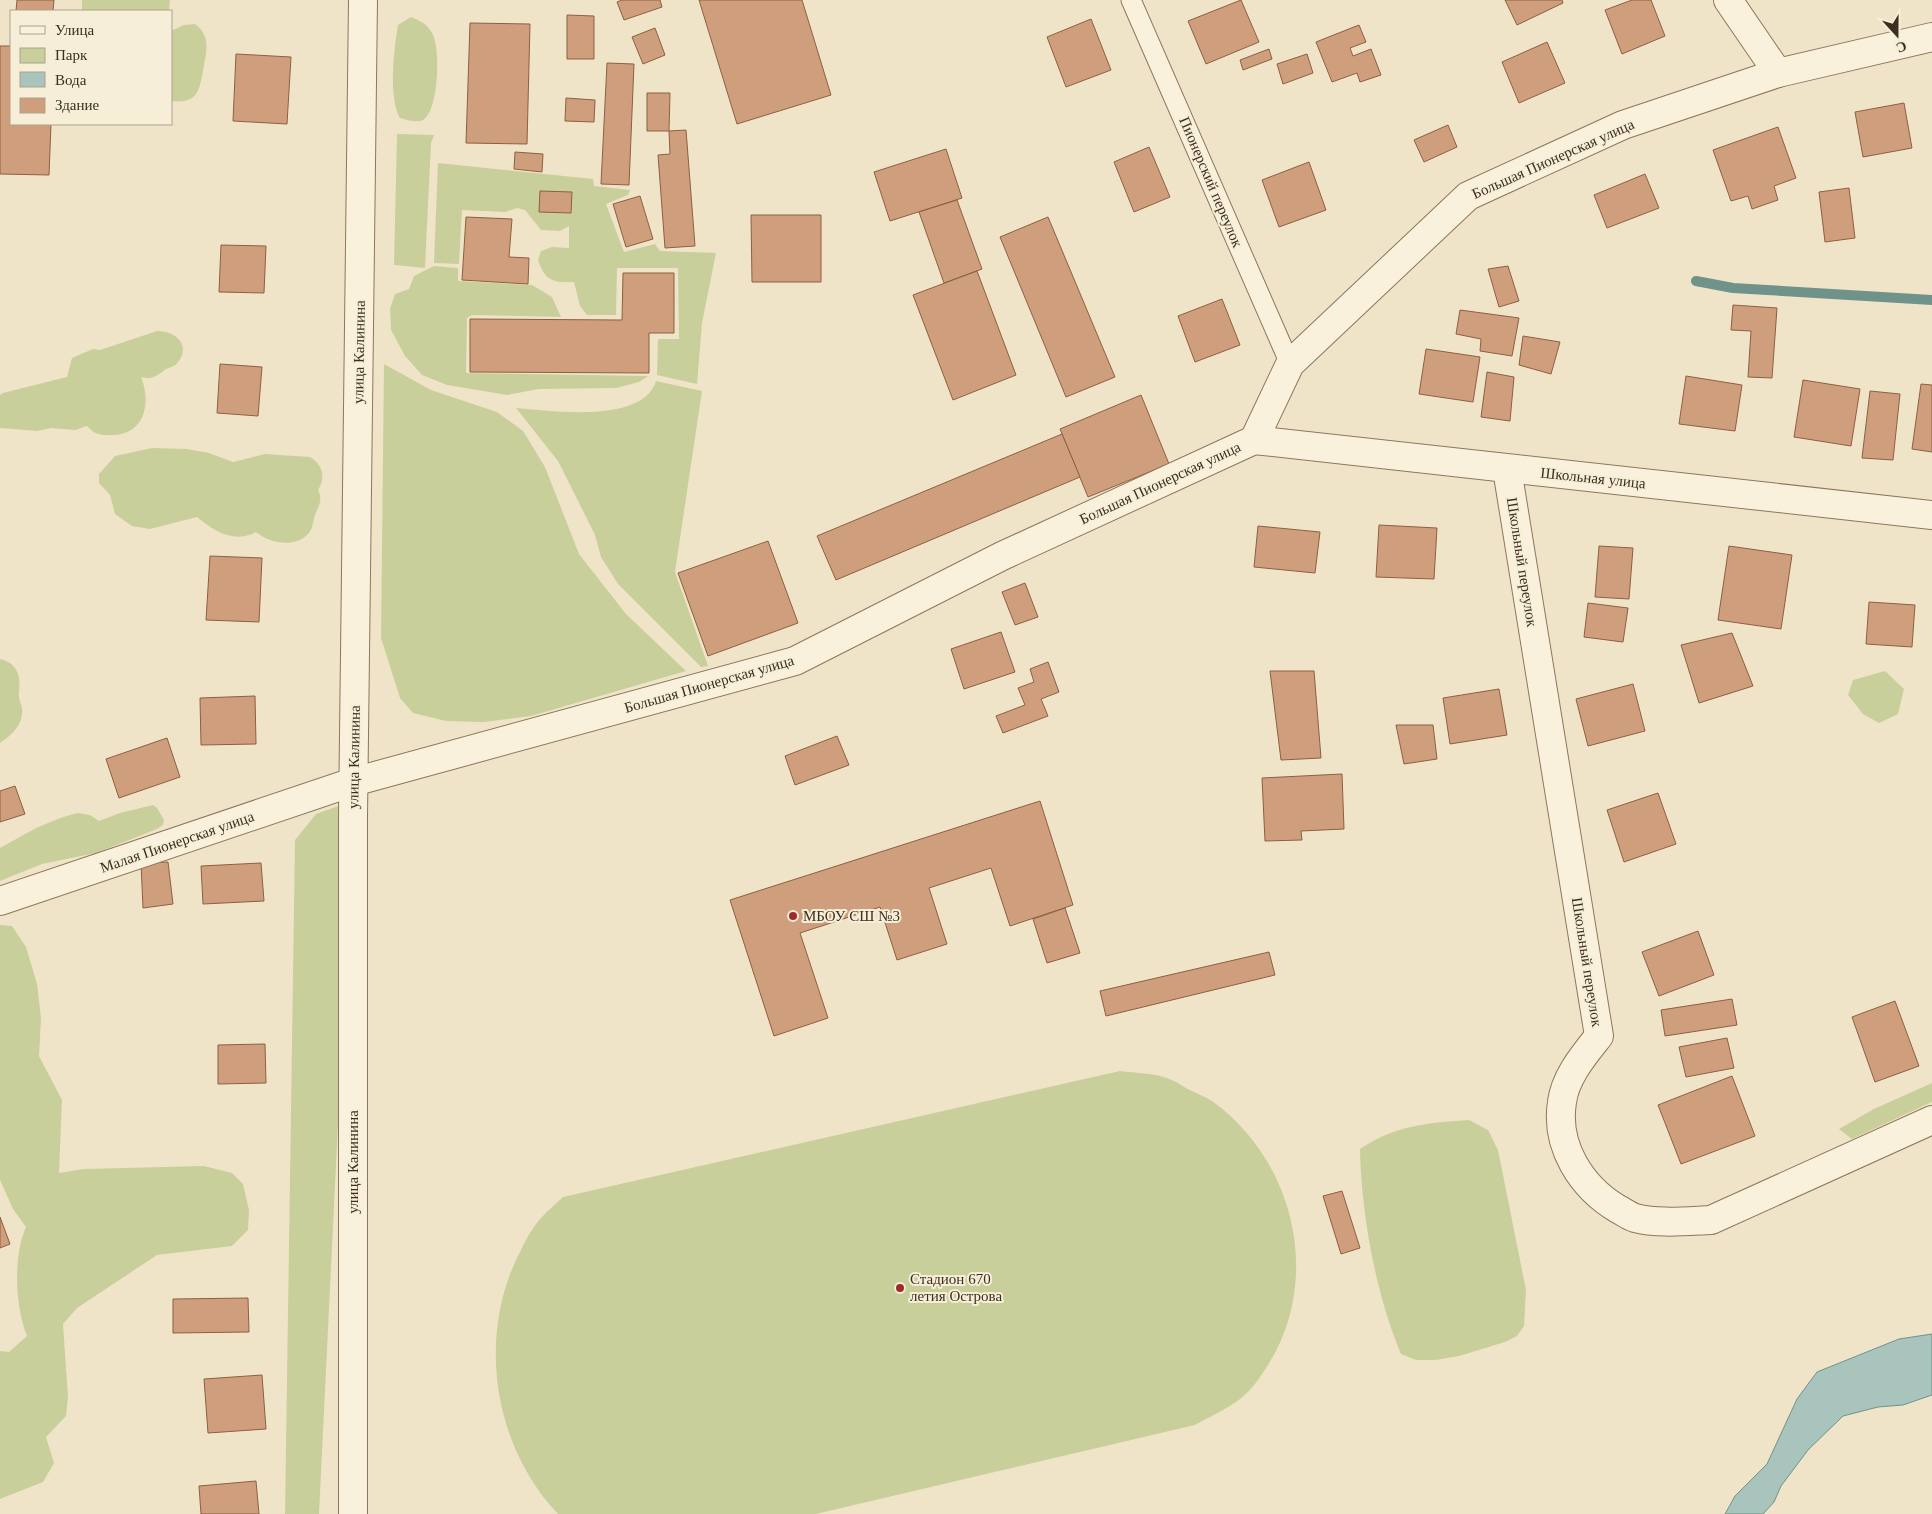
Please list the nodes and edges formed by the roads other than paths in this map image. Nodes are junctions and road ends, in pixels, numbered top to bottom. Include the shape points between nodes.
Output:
1 (363, 0) edge
2 (1131, 0) edge
3 (1728, 0) edge
4 (1932, 37) edge
5 (1778, 73) junction
6 (1290, 364) junction
7 (1254, 440) junction
8 (1507, 469) junction
9 (1932, 515) edge
10 (353, 782) junction
11 (0, 902) edge
12 (1932, 1120) edge
13 (353, 1514) edge

1 - 10 street, улица Калинина
2 - 6 lane, Пионерский переулок
3 - 5 street
4 - 5 street, Большая Пионерская улица
5 - 6 street, Большая Пионерская улица via 1623,126 1468,196
6 - 7 street, Большая Пионерская улица
7 - 8 street, Школьная улица
7 - 10 street, Большая Пионерская улица via 1002,556 794,661
8 - 9 street, Школьная улица
8 - 12 street, Школьный переулок via 1599,1036 1575,1068 1562,1101 1562,1137 1575,1170 1603,1200 1634,1218 1711,1220
10 - 11 street, Малая Пионерская улица
10 - 13 street, улица Калинина

